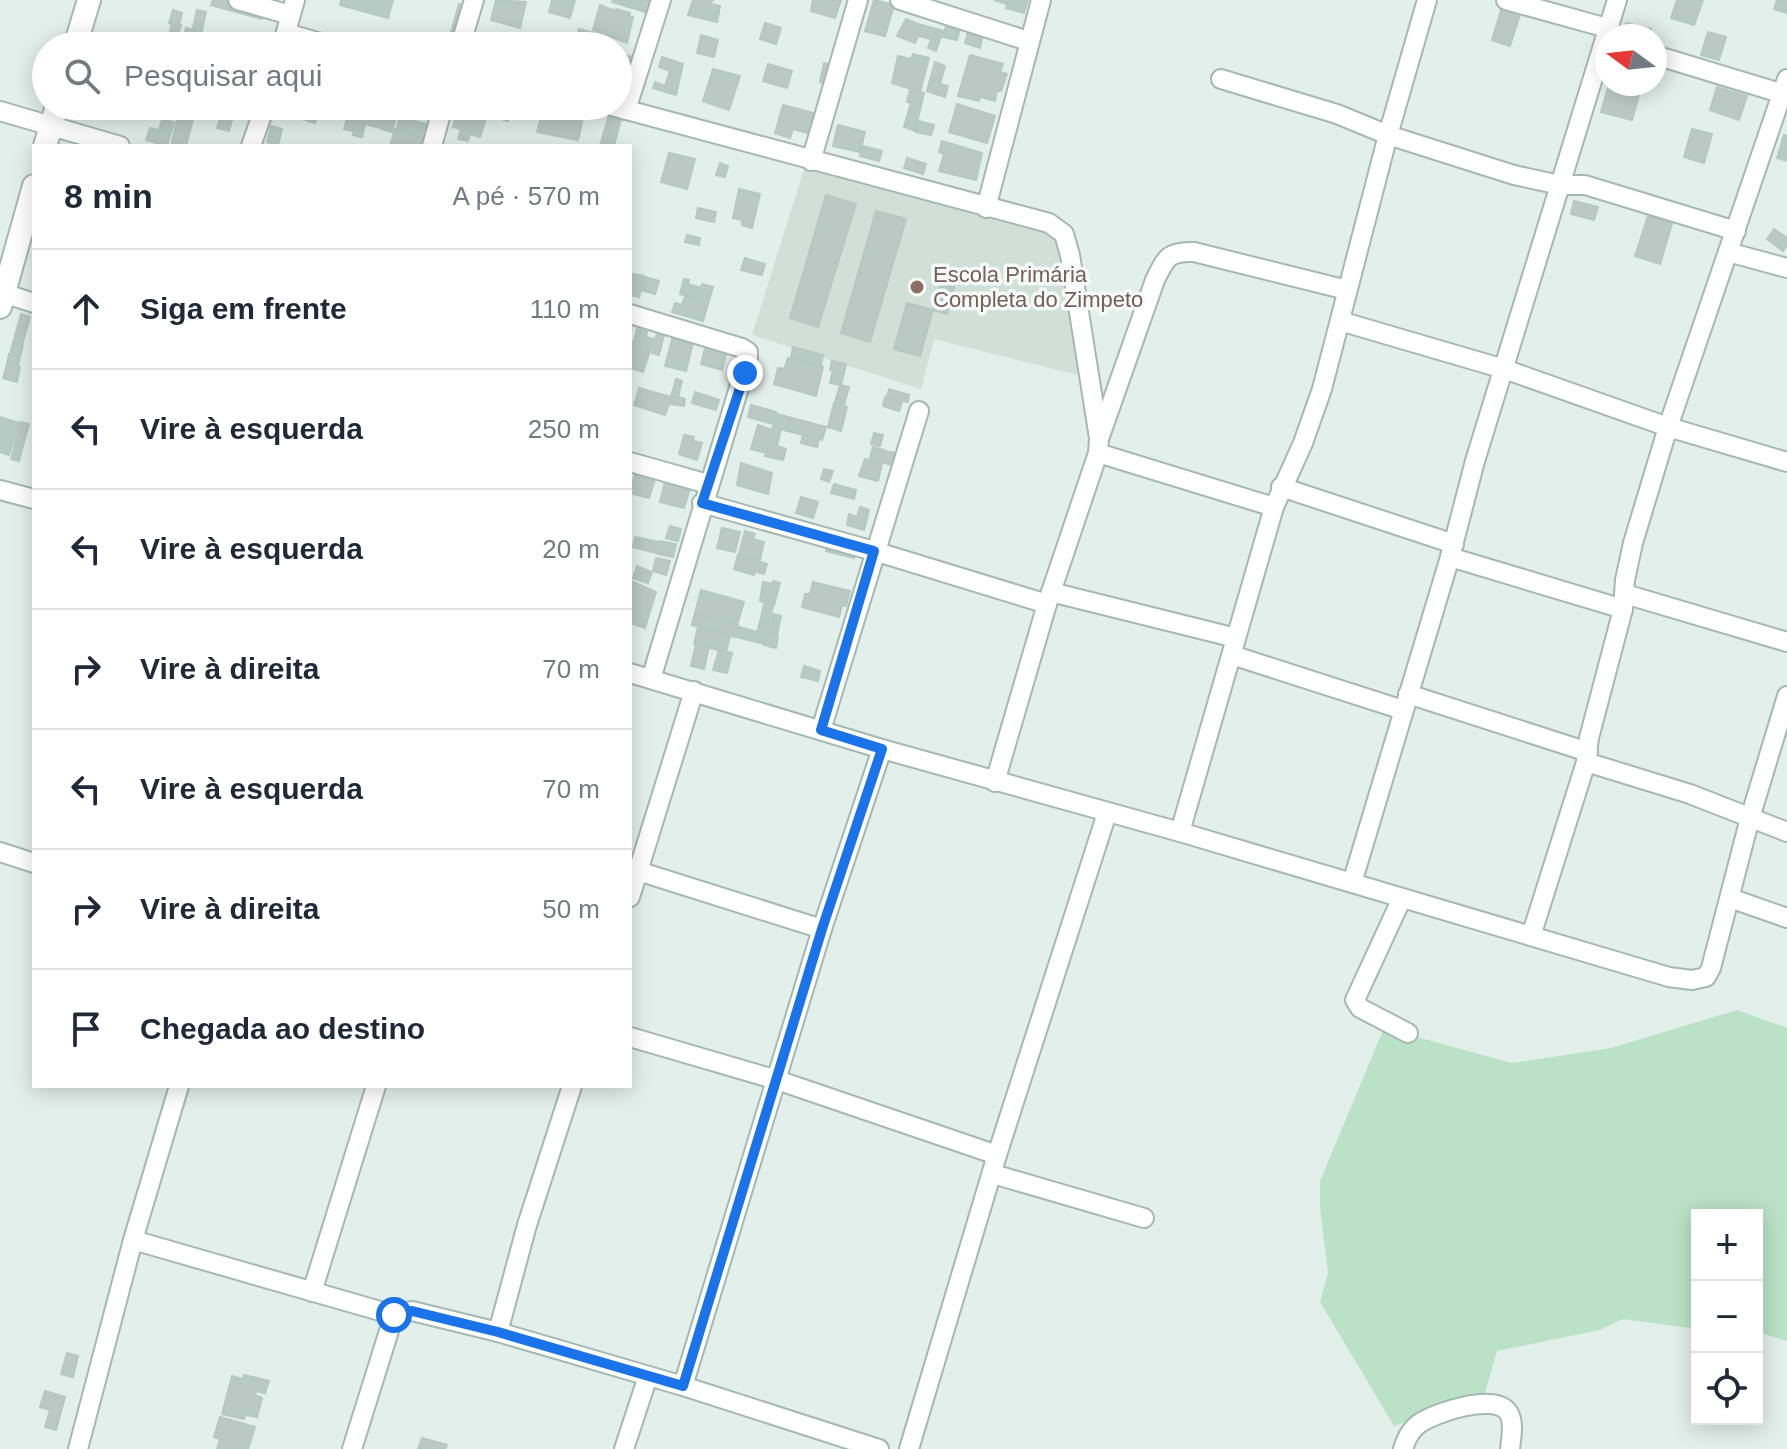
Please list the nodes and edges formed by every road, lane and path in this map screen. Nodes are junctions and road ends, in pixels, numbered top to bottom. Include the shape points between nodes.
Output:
1 (89, 0) edge
2 (238, 0) edge
3 (474, 0) edge
4 (661, 0) edge
5 (858, 0) edge
6 (900, 0) edge
7 (1041, 0) edge
8 (1427, 0) edge
9 (1506, 0) edge
10 (1617, 0) edge
11 (288, 24) edge
12 (1610, 24) edge
13 (79, 32) edge
14 (464, 32) edge
15 (1595, 32) edge
16 (1028, 41) junction
17 (1667, 57) edge
18 (1595, 72) edge
19 (632, 75) edge
20 (1221, 79) dead end
21 (1785, 82) edge
22 (0, 111) edge
23 (632, 112) edge
24 (260, 120) edge
25 (439, 120) edge
26 (51, 126) edge
27 (1388, 135) junction
28 (113, 144) edge
29 (252, 144) edge
30 (433, 144) edge
31 (811, 161) junction
32 (1560, 185) junction
33 (32, 193) edge
34 (986, 208) junction
35 (1736, 231) junction
36 (1728, 252) junction
37 (1787, 268) edge
38 (1347, 290) junction
39 (1, 298) edge
40 (32, 303) edge
41 (632, 315) edge
42 (1340, 321) junction
43 (1504, 369) junction
44 (919, 411) dead end
45 (1668, 427) junction
46 (1098, 446) junction
47 (1787, 462) edge
48 (632, 463) edge
49 (708, 484) junction
50 (1281, 487) junction
51 (0, 490) edge
52 (32, 498) edge
53 (702, 503) junction
54 (1274, 507) junction
55 (1452, 550) junction
56 (874, 551) junction
57 (1049, 598) junction
58 (1624, 601) junction
59 (1787, 642) edge
60 (1234, 646) junction
61 (632, 674) edge
62 (651, 679) junction
63 (694, 691) junction
64 (1787, 696) edge
65 (1405, 702) junction
66 (821, 730) junction
67 (882, 749) junction
68 (1587, 757) junction
69 (995, 782) junction
70 (1107, 813) junction
71 (1750, 818) junction
72 (1180, 832) junction
73 (1787, 832) edge
74 (0, 852) edge
75 (32, 862) edge
76 (638, 871) junction
77 (1352, 883) junction
78 (632, 890) edge
79 (1402, 898) junction
80 (1730, 898) junction
81 (1787, 918) edge
82 (822, 929) junction
83 (1531, 936) junction
84 (1408, 1033) dead end
85 (632, 1038) edge
86 (777, 1080) junction
87 (178, 1088) edge
88 (375, 1088) edge
89 (571, 1088) edge
90 (995, 1164) junction
91 (1144, 1218) dead end
92 (133, 1240) junction
93 (312, 1292) junction
94 (394, 1315) junction
95 (498, 1332) junction
96 (648, 1376) junction
97 (683, 1386) junction
98 (78, 1449) edge
99 (352, 1449) edge
100 (624, 1449) edge
101 (879, 1449) edge
102 (909, 1449) edge
103 (1403, 1449) edge
104 (1510, 1449) edge

1 - 13 street
2 - 11 street
3 - 14 street
4 - 19 street
5 - 31 street
6 - 16 street
7 - 16 street
8 - 27 street
9 - 15 street
10 - 12 street
16 - 34 street
17 - 21 street
18 - 32 street
20 - 27 street
21 - 35 street
22 - 26 street
23 - 31 street
24 - 29 street
25 - 30 street
26 - 28 street
27 - 32 street
27 - 38 street
31 - 34 street
32 - 35 street via 1585,185
32 - 43 street
33 - 39 street
34 - 46 street via 1049,223 1064,234
35 - 36 street
36 - 37 street
36 - 45 street
38 - 42 street
38 - 46 street via 1194,252 1172,254 1155,280
39 - 40 street
41 - 49 street via 748,352
42 - 43 street
42 - 50 street via 1303,443
43 - 45 street
43 - 55 street
44 - 56 street
45 - 47 street
45 - 58 street via 1627,568
46 - 54 street
46 - 57 street
48 - 49 street
49 - 53 street
50 - 54 street
50 - 55 street
51 - 52 street
53 - 56 street
53 - 62 street
54 - 60 street
55 - 58 street
55 - 65 street
56 - 57 street
56 - 66 street
57 - 60 street
57 - 69 street
58 - 59 street
58 - 68 street
60 - 65 street
60 - 72 street
61 - 62 street
62 - 63 street
63 - 66 street
63 - 76 street
64 - 71 street
65 - 68 street
65 - 77 street
66 - 67 street
67 - 69 street
67 - 82 street
68 - 71 street
68 - 83 street
69 - 70 street
70 - 72 street
70 - 90 street
71 - 73 street
71 - 80 street
72 - 77 street
74 - 75 street
76 - 78 street
76 - 82 street
77 - 79 street
79 - 83 street
79 - 84 street via 1355,1000 1360,1008
80 - 81 street
80 - 83 street via 1711,968 1700,980 1669,977
82 - 86 street
85 - 86 street
86 - 90 street
86 - 97 street
87 - 92 street
88 - 93 street
89 - 95 street
90 - 91 street
90 - 102 street
92 - 93 street
92 - 98 street
93 - 94 street
94 - 95 street via 412,1311
94 - 99 street
95 - 96 street
96 - 97 street
96 - 100 street
97 - 101 street
103 - 104 street via 1419,1423 1488,1402 1498,1403 1511,1416

